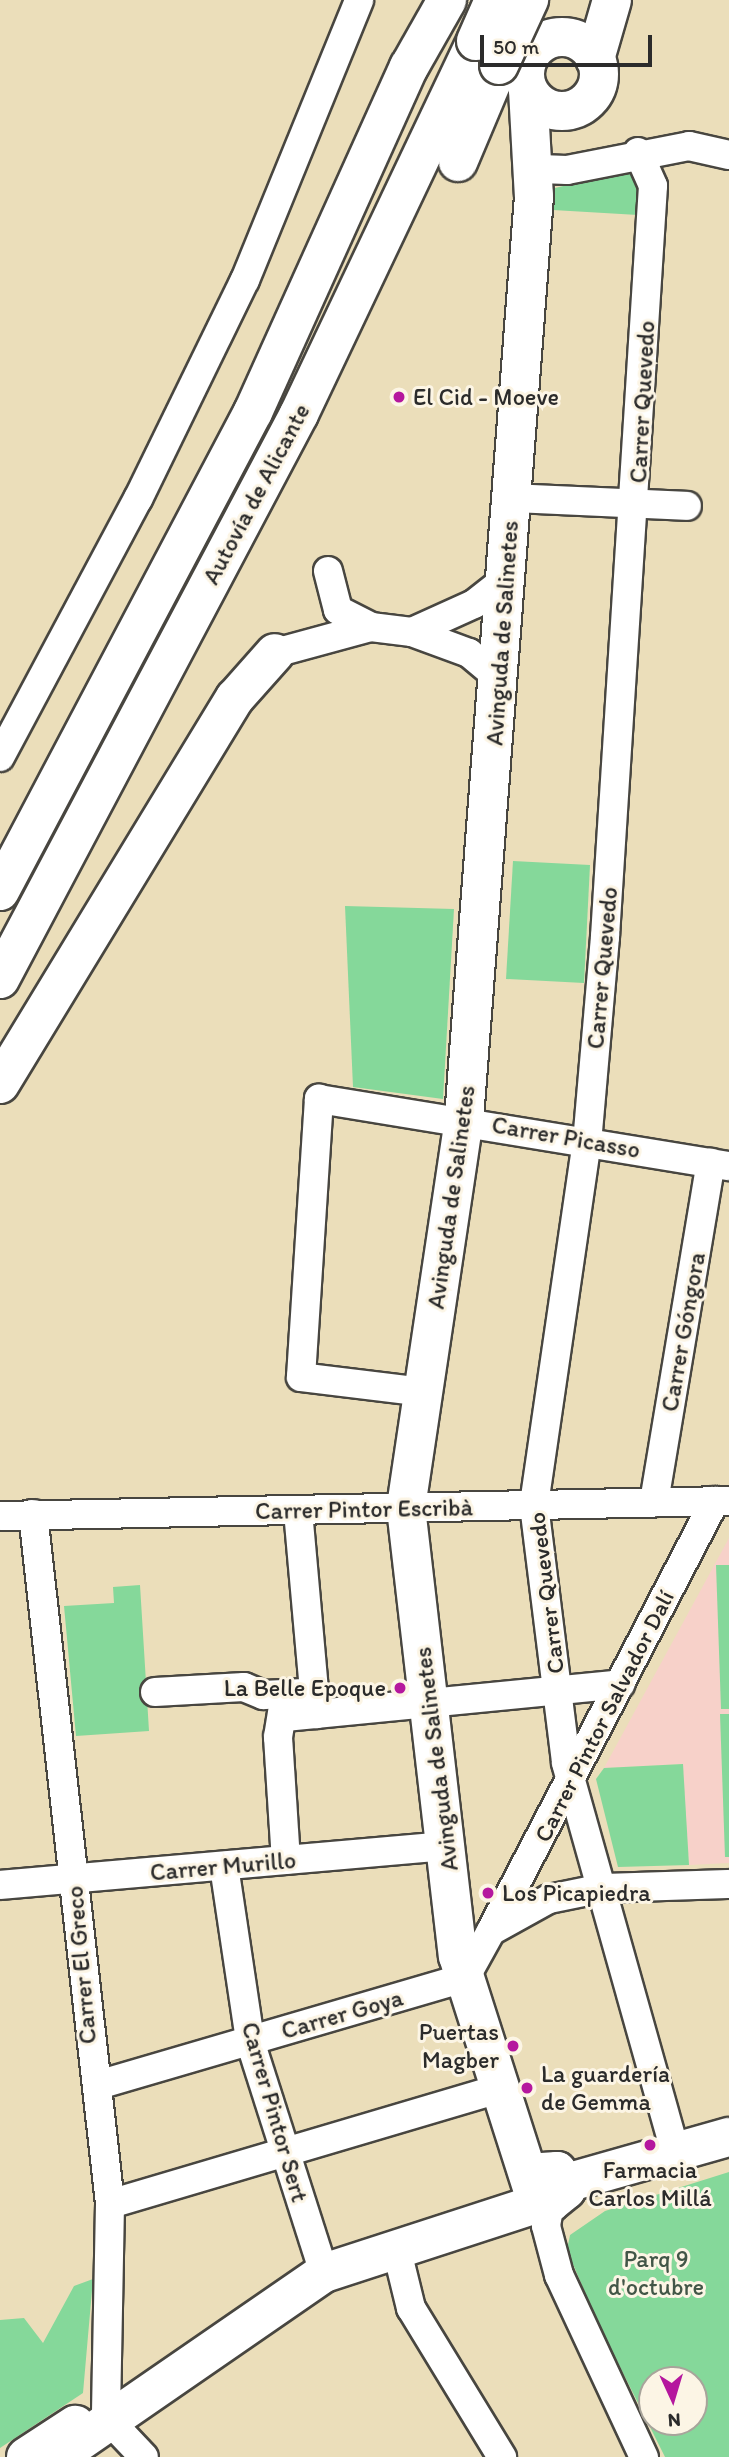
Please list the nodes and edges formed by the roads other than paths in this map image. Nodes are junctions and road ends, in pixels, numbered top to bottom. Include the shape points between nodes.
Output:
1 (359, 0) edge
2 (529, 0) edge
3 (603, 0) edge
4 (612, 0) edge
5 (443, 2) edge
6 (553, 39) junction
7 (504, 51) edge
8 (596, 59) junction
9 (578, 108) junction
10 (638, 152) junction
11 (729, 155) edge
12 (458, 162) dead end
13 (537, 183) junction
14 (513, 498) junction
15 (636, 503) junction
16 (687, 506) dead end
17 (328, 570) dead end
18 (507, 578) junction
19 (371, 627) junction
20 (412, 632) junction
21 (275, 653) joint
22 (499, 678) junction
23 (0, 757) edge
24 (0, 891) edge
25 (0, 979) edge
26 (0, 1084) edge
27 (464, 1119) junction
28 (587, 1141) junction
29 (720, 1164) edge
30 (424, 1392) junction
31 (722, 1501) edge
32 (654, 1502) junction
33 (534, 1505) junction
34 (406, 1508) junction
35 (298, 1511) junction
36 (33, 1514) junction
37 (0, 1516) edge
38 (620, 1684) junction
39 (558, 1690) junction
40 (155, 1692) dead end
41 (315, 1703) junction
42 (429, 1703) junction
43 (285, 1706) junction
44 (572, 1781) junction
45 (446, 1846) junction
46 (286, 1860) junction
47 (224, 1866) junction
48 (73, 1878) junction
49 (729, 1884) edge
50 (0, 1885) edge
51 (603, 1888) junction
52 (491, 1931) junction
53 (465, 1978) junction
54 (250, 2040) junction
55 (98, 2085) junction
56 (498, 2089) junction
57 (729, 2137) edge
58 (675, 2152) junction
59 (285, 2153) junction
60 (548, 2193) junction
61 (110, 2204) junction
62 (397, 2250) junction
63 (324, 2273) junction
64 (103, 2419) junction
65 (640, 2455) edge
66 (26, 2457) edge
67 (57, 2457) edge
68 (144, 2457) edge
69 (502, 2457) edge

1 - 23 street via 245,280 138,499
2 - 7 main road, bridge
3 - 6 main road via 584,24
4 - 8 main road, Avinguda de Salinetes
5 - 7 main road
5 - 24 main road, Autovía de Alicante via 253,411
6 - 7 main road
6 - 8 main road via 582,43
7 - 9 main road via 555,111
7 - 12 main road
7 - 13 main road, Avinguda de Salinetes
7 - 25 main road, Autovía de Alicante via 299,414
8 - 9 main road, Avinguda de Salinetes via 594,92
9 - 13 main road, Avinguda de Salinetes via 553,136
10 - 11 street via 689,146
10 - 13 street via 567,170
10 - 15 street, Carrer Quevedo via 653,186
13 - 14 main road, Avinguda de Salinetes
14 - 15 street
14 - 18 main road, Avinguda de Salinetes
15 - 16 street
15 - 28 street, Carrer Quevedo
17 - 19 street via 338,610
18 - 20 street via 474,604
18 - 22 main road, Avinguda de Salinetes
19 - 20 street
19 - 21 street
20 - 22 street via 469,653
21 - 26 main road via 235,698
22 - 27 main road, Avinguda de Salinetes
27 - 28 street, Carrer Picasso
27 - 30 main road, Avinguda de Salinetes
27 - 30 street, Carrer Picasso via 319,1099 301,1377
28 - 29 street, Carrer Picasso
28 - 33 street, Carrer Quevedo
29 - 32 street, Carrer Góngora
30 - 34 main road, Avinguda de Salinetes
31 - 32 street, Carrer Pintor Escribà
31 - 38 street, Carrer Pintor Salvador Dalí
32 - 33 street, Carrer Pintor Escribà
33 - 34 street, Carrer Pintor Escribà
33 - 39 street, Carrer Quevedo
34 - 35 street, Carrer Pintor Escribà
34 - 42 main road, Avinguda de Salinetes
35 - 36 street, Carrer Pintor Escribà
35 - 41 street
36 - 37 street, Carrer Pintor Escribà
36 - 48 street, Carrer El Greco
38 - 39 street
38 - 44 street, Carrer Pintor Salvador Dalí
39 - 42 street
39 - 44 street, Carrer Quevedo
40 - 43 street via 244,1687
41 - 42 street
41 - 43 street
42 - 45 main road, Avinguda de Salinetes
43 - 46 street via 278,1737
44 - 51 street, Carrer Quevedo
44 - 52 street, Carrer Pintor Salvador Dalí
45 - 46 street, Carrer Murillo
45 - 53 main road, Avinguda de Salinetes
46 - 47 street, Carrer Murillo
47 - 48 street, Carrer Murillo
47 - 54 street, Carrer Pintor Sert
48 - 50 street, Carrer Murillo
48 - 55 street, Carrer El Greco via 90,2062
49 - 51 street
51 - 52 street via 549,1899
51 - 58 street, Carrer Quevedo
52 - 53 street, Carrer Pintor Salvador Dalí
53 - 54 street, Carrer Goya
53 - 56 main road, Avinguda de Salinetes
54 - 55 street, Carrer Goya
54 - 59 street, Carrer Pintor Sert
55 - 61 street, Carrer El Greco
56 - 59 street
56 - 60 main road, Avinguda de Salinetes
57 - 58 main road
58 - 60 main road
59 - 61 street
59 - 63 street, Carrer Pintor Sert
60 - 62 main road
60 - 65 street, Avinguda de Salinetes via 546,2226 559,2274
61 - 64 street, Carrer El Greco
62 - 63 main road
62 - 69 street via 411,2308
63 - 64 main road
64 - 66 main road via 82,2420
64 - 67 main road
64 - 68 street

